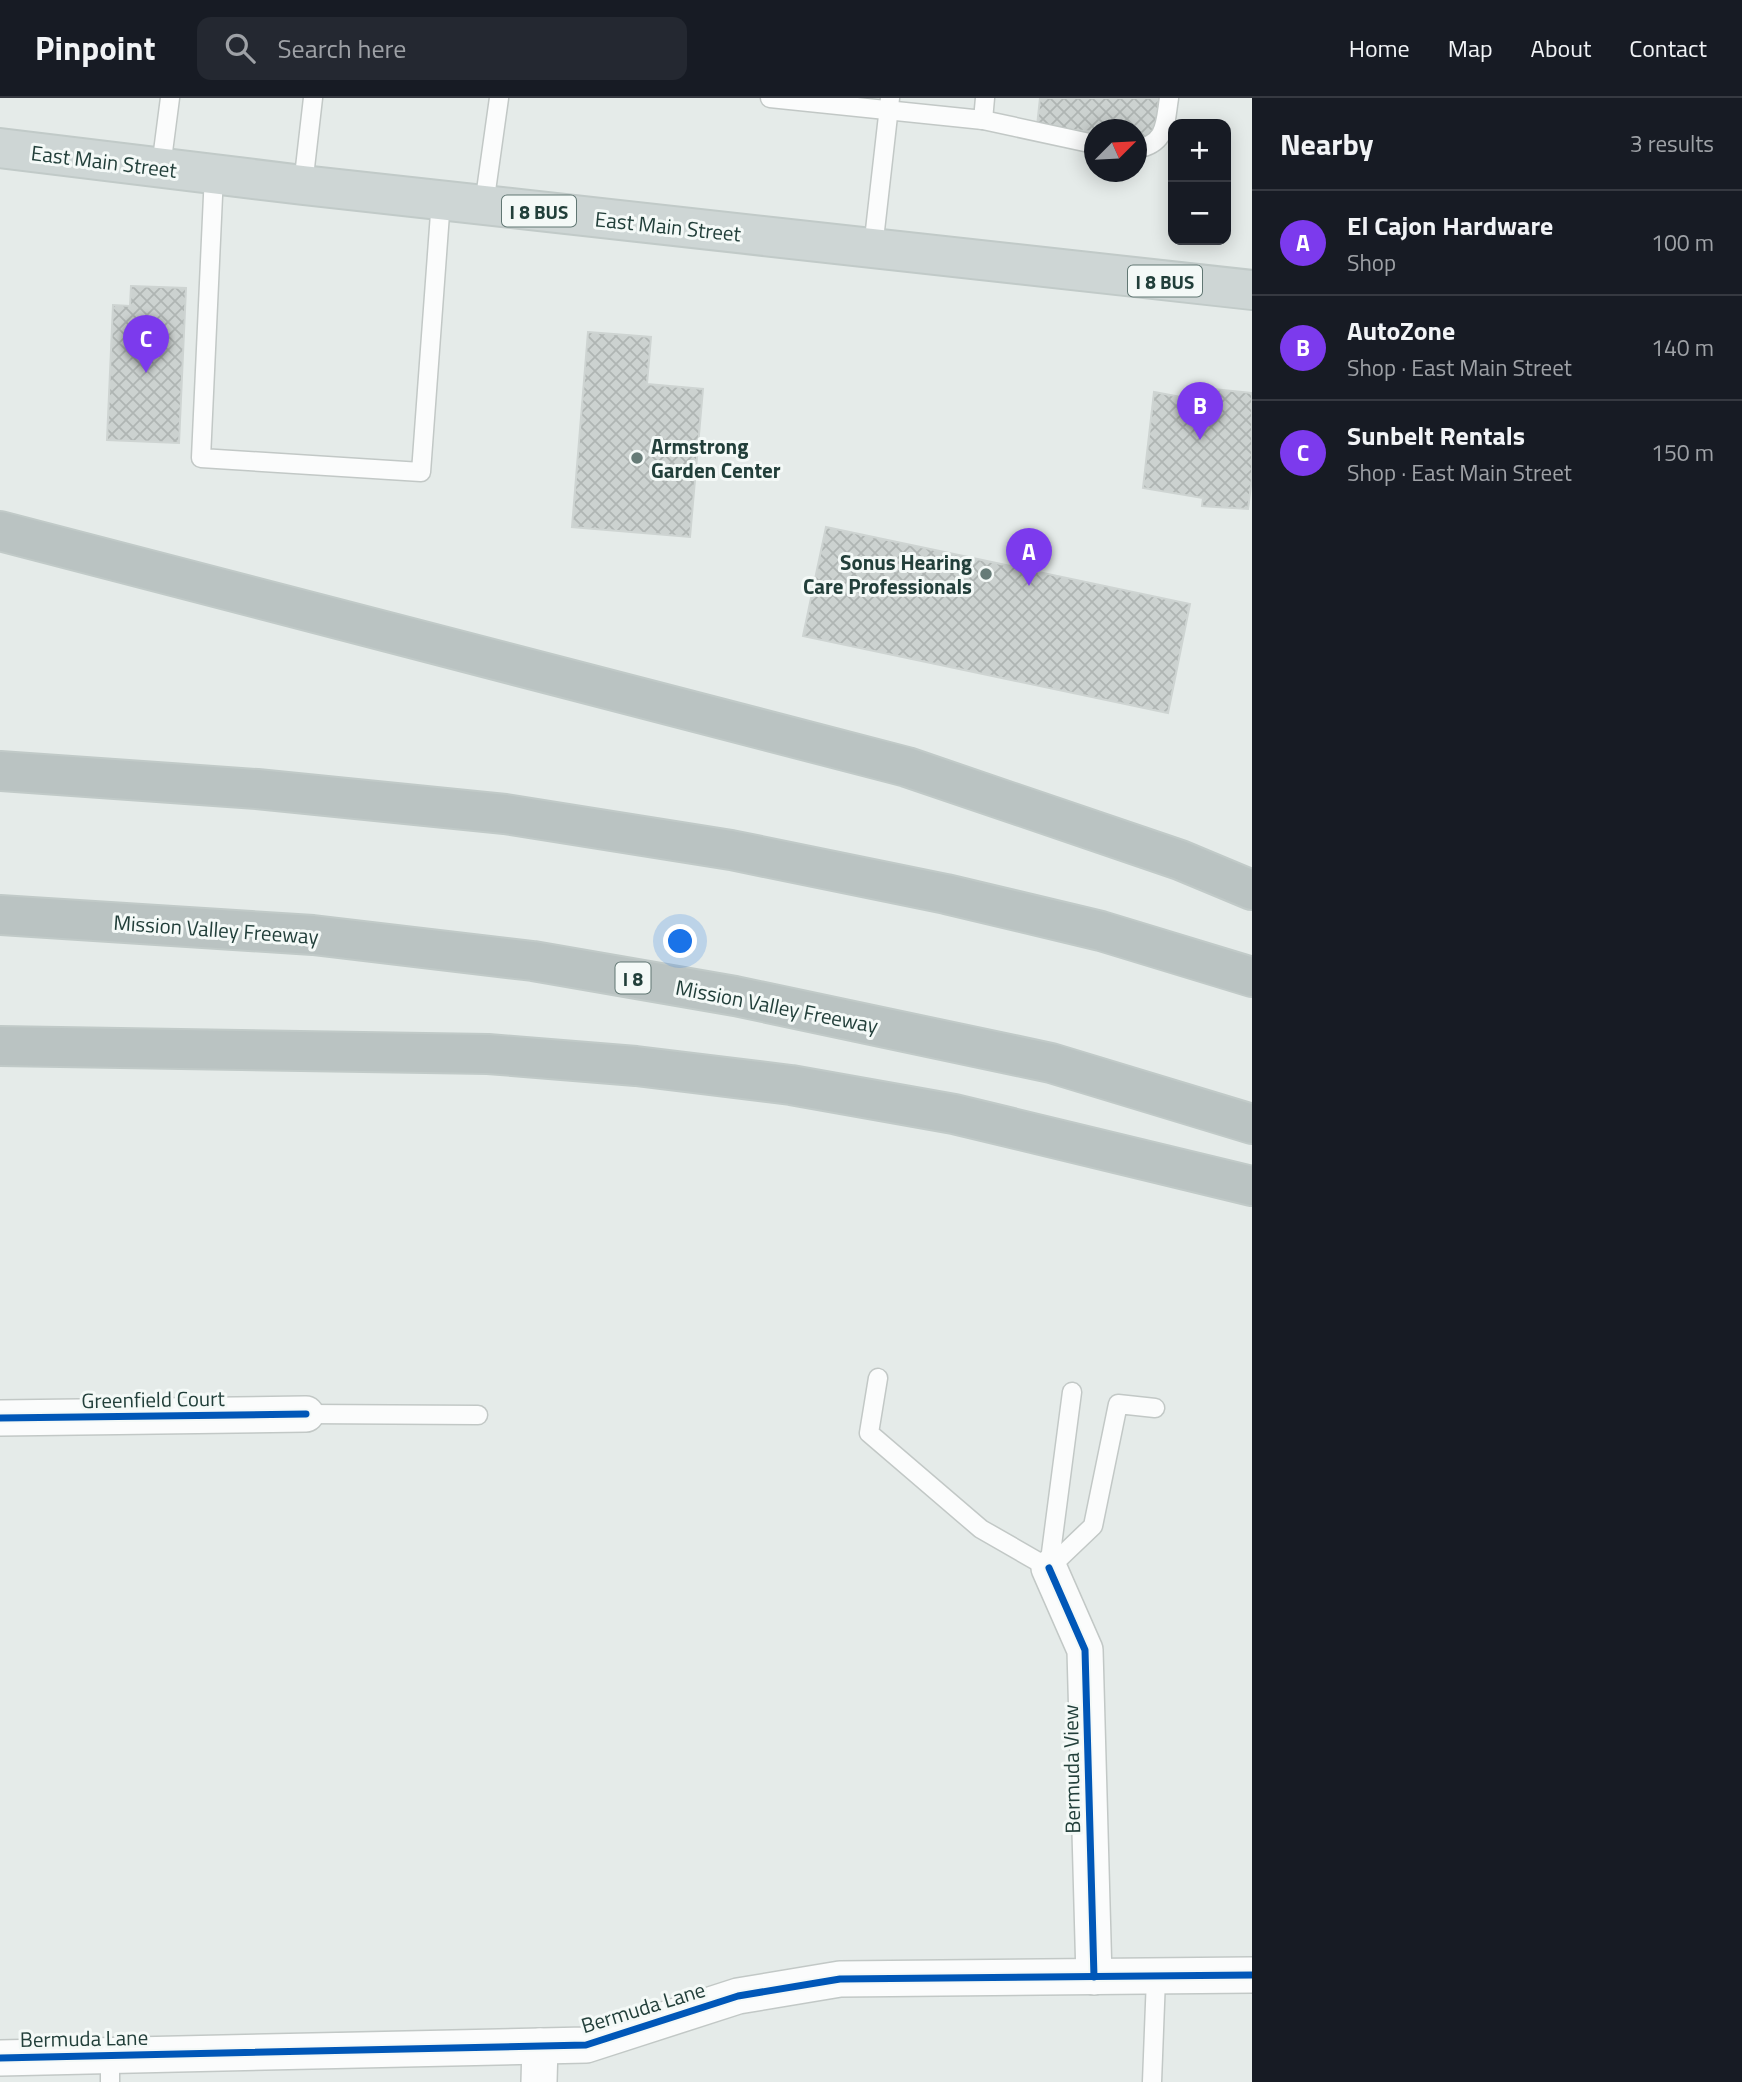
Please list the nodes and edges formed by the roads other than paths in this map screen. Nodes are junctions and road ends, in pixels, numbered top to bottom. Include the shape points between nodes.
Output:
1 (170, 98) edge
2 (313, 98) edge
3 (499, 98) edge
4 (770, 98) edge
5 (985, 98) edge
6 (1169, 98) edge
7 (889, 104) edge
8 (983, 120) junction
9 (1084, 143) edge
10 (1147, 145) edge
11 (0, 148) edge
12 (161, 167) junction
13 (214, 174) junction
14 (303, 185) junction
15 (441, 200) junction
16 (484, 205) junction
17 (873, 248) junction
18 (1252, 290) edge
19 (0, 531) edge
20 (0, 771) edge
21 (1252, 890) edge
22 (0, 915) edge
23 (1252, 977) edge
24 (0, 1046) edge
25 (1252, 1124) edge
26 (1252, 1186) edge
27 (878, 1378) dead end
28 (1072, 1392) dead end
29 (1155, 1408) dead end
30 (306, 1414) joint
31 (478, 1415) dead end
32 (0, 1418) edge
33 (1049, 1569) junction
34 (1252, 1975) edge
35 (1094, 1977) junction
36 (1156, 1978) junction
37 (540, 2046) junction
38 (0, 2058) edge
39 (110, 2068) edge
40 (539, 2082) edge
41 (1152, 2082) edge

1 - 12 lane
2 - 14 lane
3 - 16 lane
4 - 7 lane
5 - 8 lane
6 - 10 lane via 1163,134
7 - 8 lane
7 - 17 lane
8 - 9 lane
11 - 12 main road, East Main Street / I 8 BUS
12 - 13 main road, East Main Street / I 8 BUS
13 - 14 main road, East Main Street / I 8 BUS
13 - 15 lane via 201,458 421,472
14 - 15 main road, East Main Street / I 8 BUS
15 - 16 main road, East Main Street / I 8 BUS
16 - 17 main road, East Main Street / I 8 BUS
17 - 18 main road, East Main Street / I 8 BUS
19 - 21 highway via 907,767 1180,860
20 - 23 highway via 257,789 505,814 731,850 1101,931
22 - 25 highway, Mission Valley Freeway / I 8 via 313,934 533,961 735,996 1051,1063
24 - 26 highway via 488,1055 636,1066 791,1085 954,1114
27 - 33 lane via 869,1433 981,1529
28 - 33 lane
29 - 33 lane via 1118,1404 1093,1526
30 - 31 lane
30 - 32 street, Greenfield Court
33 - 35 street, Bermuda View via 1085,1650
34 - 36 street, Bermuda Lane
35 - 36 street, Bermuda Lane
35 - 37 street, Bermuda Lane via 840,1979 738,1996 586,2045
36 - 41 lane
37 - 39 street, Bermuda Lane
37 - 40 street
38 - 39 street, Bermuda Lane

